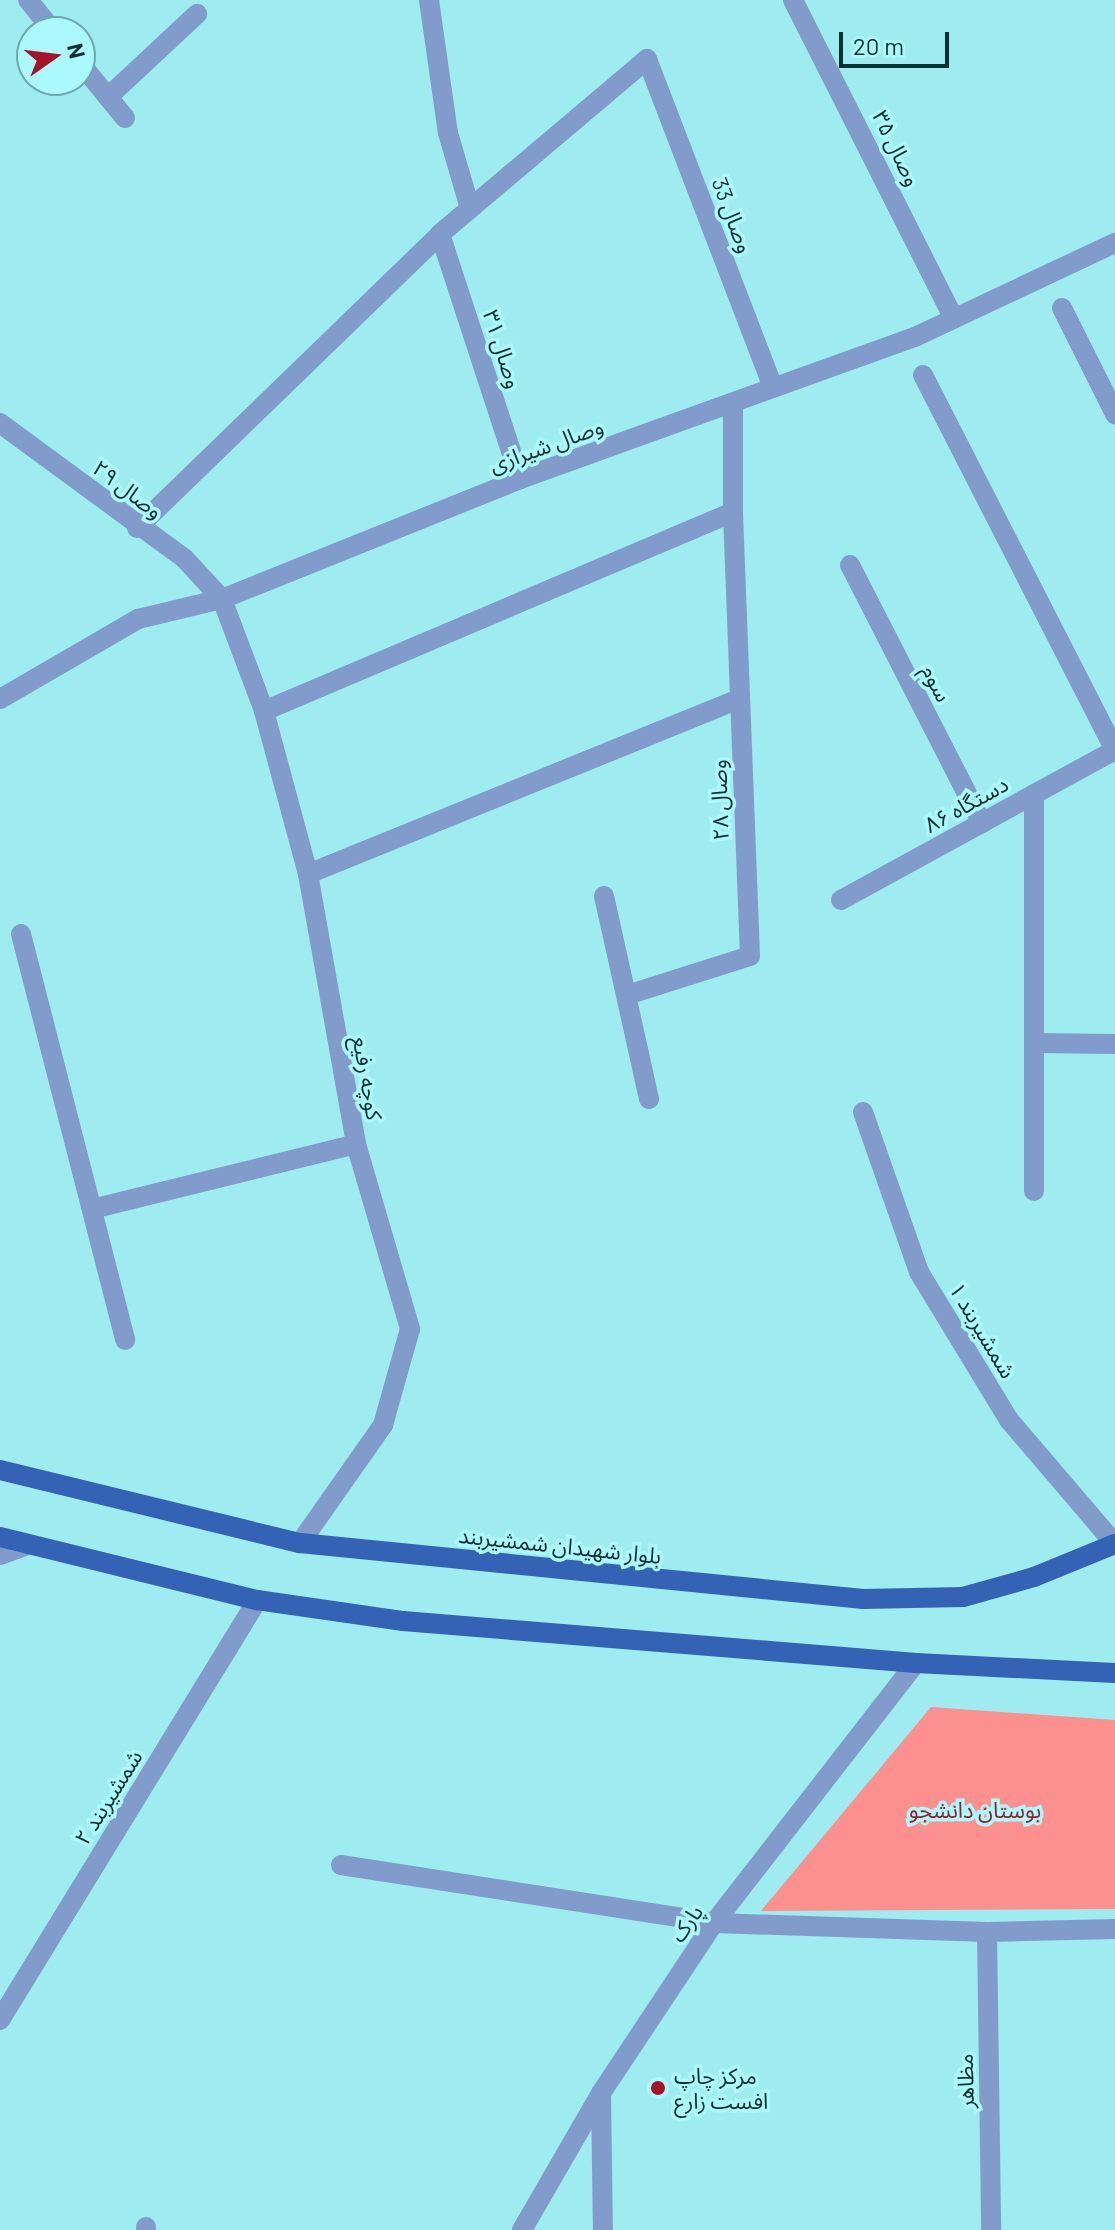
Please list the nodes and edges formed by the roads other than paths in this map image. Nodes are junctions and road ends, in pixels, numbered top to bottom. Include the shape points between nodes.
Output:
1 (28, 0) edge
2 (429, 0) edge
3 (793, 0) edge
4 (197, 14) dead end
5 (41, 16) edge
6 (96, 82) edge
7 (108, 97) junction
8 (125, 118) dead end
9 (470, 208) junction
10 (440, 234) junction
11 (1115, 243) edge
12 (1062, 308) dead end
13 (954, 319) junction
14 (923, 375) dead end
15 (773, 388) junction
16 (733, 403) junction
17 (1115, 414) edge
18 (0, 423) edge
19 (520, 479) junction
20 (733, 512) junction
21 (137, 528) junction
22 (850, 565) dead end
23 (222, 599) junction
24 (0, 699) edge
25 (739, 699) junction
26 (264, 711) junction
27 (1115, 750) edge
28 (1034, 794) junction
29 (982, 823) junction
30 (308, 874) junction
31 (604, 896) dead end
32 (841, 900) dead end
33 (21, 934) dead end
34 (627, 995) junction
35 (1035, 1043) junction
36 (1115, 1044) edge
37 (649, 1099) dead end
38 (863, 1112) dead end
39 (356, 1144) junction
40 (1034, 1191) dead end
41 (92, 1209) junction
42 (125, 1340) dead end
43 (0, 1470) edge
44 (0, 1537) edge
45 (300, 1543) junction
46 (1115, 1544) edge
47 (27, 1545) junction
48 (0, 1555) edge
49 (257, 1600) junction
50 (916, 1663) junction
51 (1115, 1673) edge
52 (341, 1865) dead end
53 (714, 1923) junction
54 (1115, 1929) edge
55 (987, 1932) junction
56 (1, 2016) edge
57 (601, 2093) junction
58 (522, 2230) edge
59 (603, 2230) edge
60 (991, 2230) edge

1 - 5 street
2 - 9 street via 448,133
3 - 13 street, وصال ۳۵
4 - 7 street
6 - 7 street
7 - 8 street
9 - 10 street
9 - 15 street, وصال 33 via 647,59
10 - 19 street, وصال ۳۱
10 - 21 street
11 - 13 street, وصال شیرازی
12 - 17 street
13 - 15 street, وصال شیرازی
14 - 27 street
15 - 16 street, وصال شیرازی
16 - 19 street, وصال شیرازی
16 - 20 street, وصال ۲۸
18 - 21 street, وصال ۲۹
19 - 23 street, وصال شیرازی
20 - 25 street, وصال ۲۸
20 - 26 street
21 - 23 street, وصال ۲۹ via 184,558
22 - 29 street, سوم
23 - 24 street, وصال شیرازی via 138,619
23 - 26 street, کوچه رفیع
25 - 30 street
25 - 34 street, وصال ۲۸ via 750,956
26 - 30 street, کوچه رفیع
27 - 28 street, دستگاه ۸۶
28 - 29 street, دستگاه ۸۶
28 - 35 street
29 - 32 street, دستگاه ۸۶
30 - 39 street, کوچه رفیع
31 - 34 street
33 - 41 street
34 - 37 street
35 - 36 street
35 - 40 street
38 - 46 street, شمشیربند ۱ via 919,1272 1009,1420
39 - 41 street
39 - 45 street, کوچه رفیع via 410,1329 383,1425
41 - 42 street
43 - 45 main road, بلوار شهیدان شمشیربند
44 - 47 main road
45 - 46 main road, بلوار شهیدان شمشیربند via 863,1599 963,1597 1034,1577
47 - 48 street
47 - 49 main road
49 - 50 main road via 403,1621
49 - 56 street, شمشیربند ۲
50 - 51 main road
50 - 53 street, پارک
52 - 53 street
53 - 55 street
53 - 57 street, پارک
54 - 55 street
55 - 60 street, مظاهر
57 - 58 street, پارک
57 - 59 street

